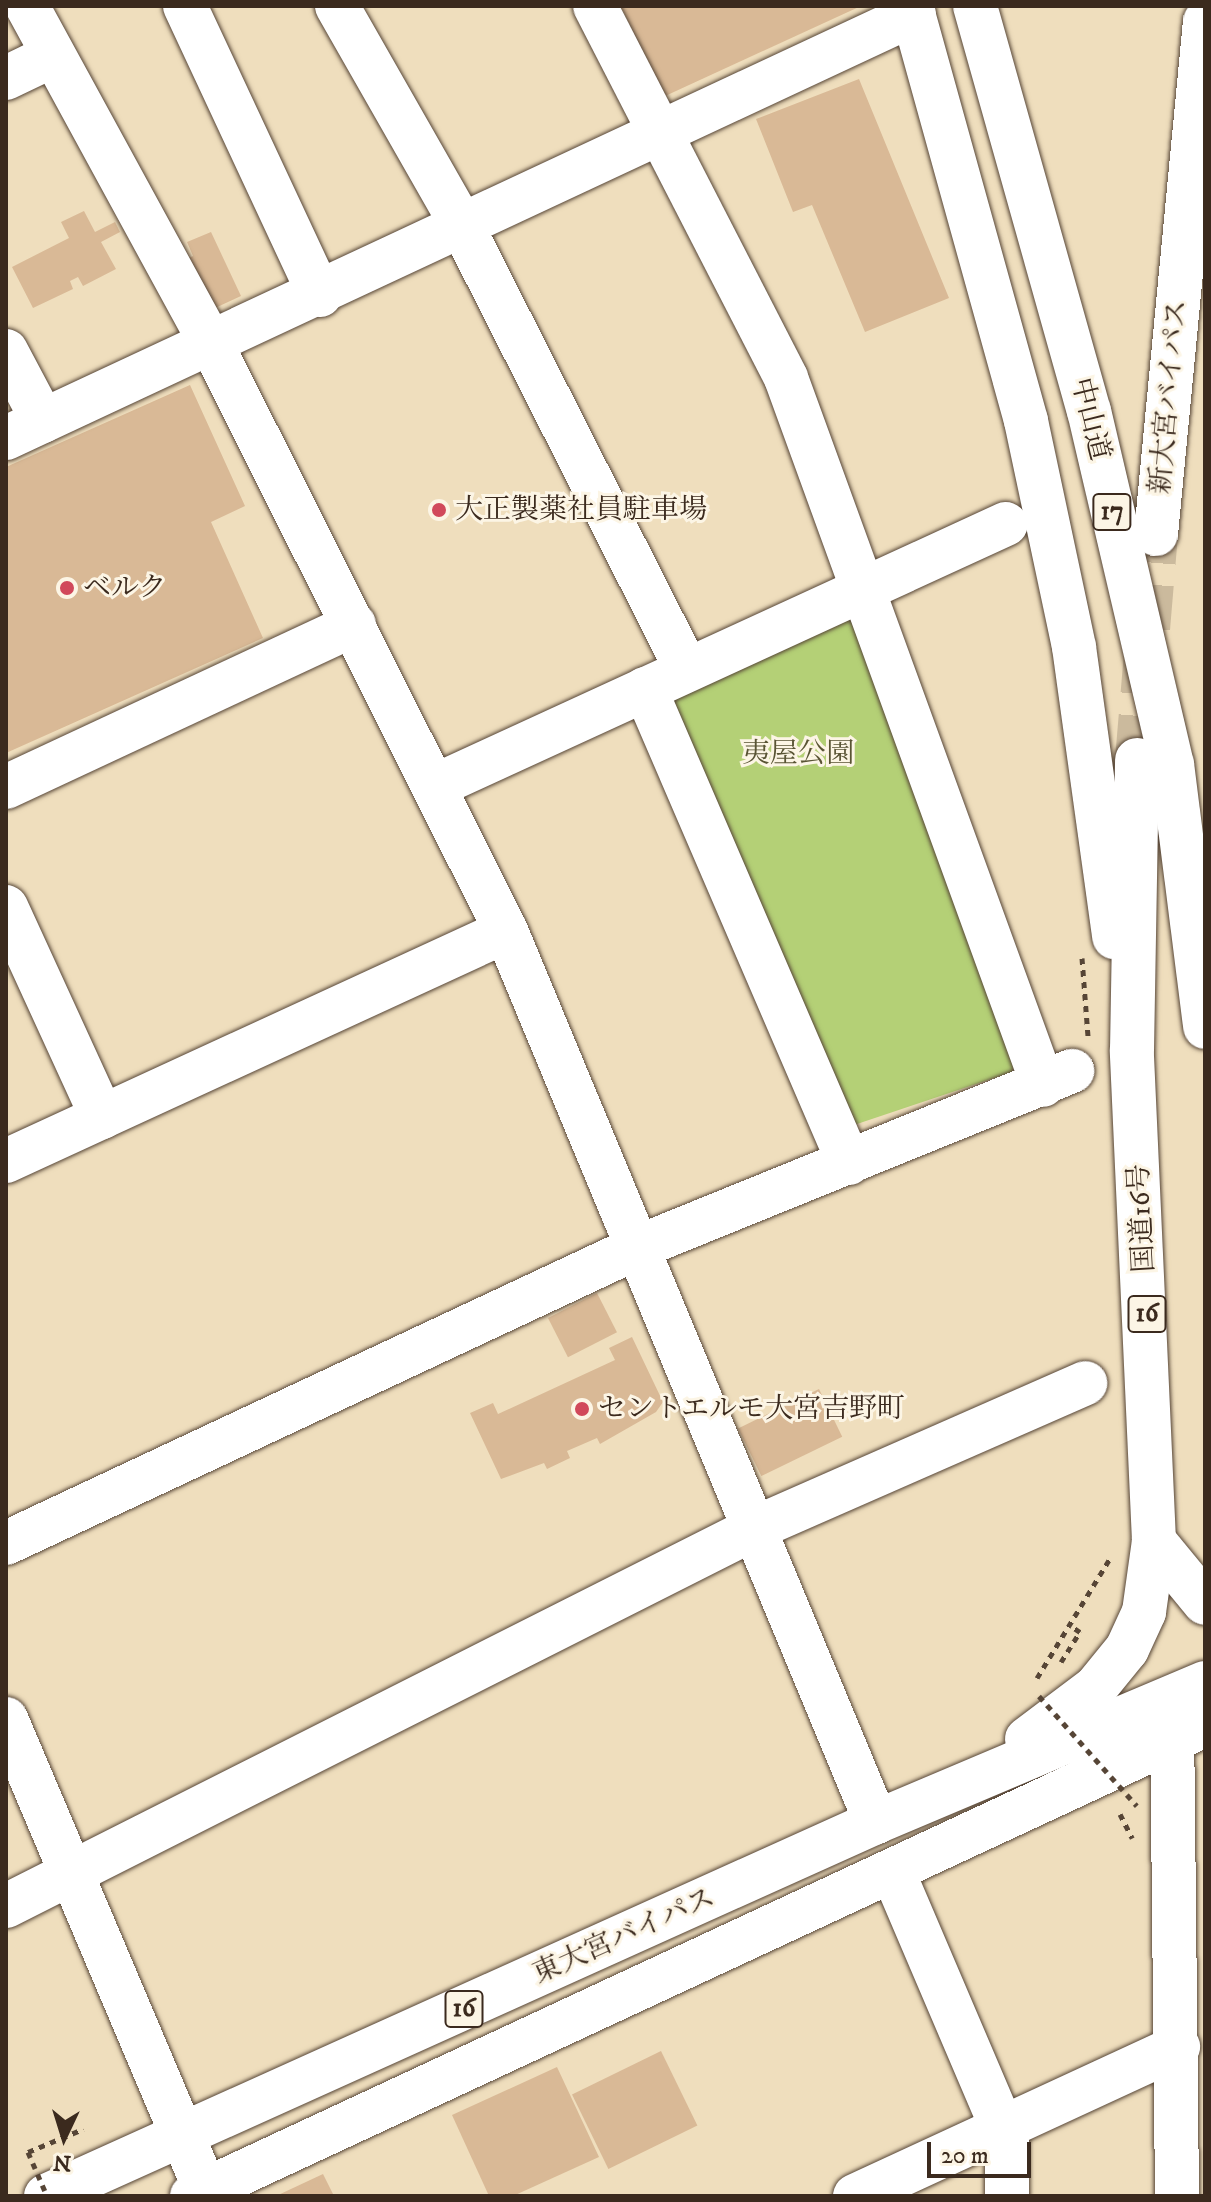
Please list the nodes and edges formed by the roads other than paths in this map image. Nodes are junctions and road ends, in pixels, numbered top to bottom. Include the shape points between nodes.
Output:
1 (27, 6) edge
2 (185, 6) edge
3 (337, 6) edge
4 (595, 6) edge
5 (975, 6) edge
6 (912, 10) edge
7 (1205, 21) edge
8 (52, 56) junction
9 (6, 78) edge
10 (662, 131) junction
11 (460, 222) junction
12 (320, 295) junction
13 (210, 341) junction
14 (6, 351) edge
15 (24, 430) edge
16 (1006, 524) dead end
17 (1156, 534) tunnel mouth
18 (861, 590) junction
19 (354, 625) junction
20 (687, 670) junction
21 (645, 689) junction
22 (1137, 760) tunnel mouth
23 (435, 786) junction
24 (6, 787) edge
25 (6, 907) edge
26 (506, 931) junction
27 (1205, 1027) edge
28 (1132, 1050) junction
29 (102, 1117) junction
30 (6, 1161) edge
31 (849, 1163) junction
32 (636, 1248) junction
33 (1085, 1383) dead end
34 (753, 1529) junction
35 (1154, 1541) junction
36 (6, 1543) edge
37 (1205, 1603) edge
38 (1188, 1688) edge
39 (6, 1719) edge
40 (1189, 1735) edge
41 (964, 1787) junction
42 (876, 1822) junction
43 (893, 1872) junction
44 (75, 1877) junction
45 (6, 1906) edge
46 (1178, 2047) junction
47 (1002, 2125) junction
48 (182, 2135) junction
49 (202, 2194) edge
50 (46, 2196) edge
51 (855, 2196) edge
52 (1007, 2196) edge
53 (1177, 2196) edge

1 - 8 main road
2 - 12 main road
3 - 11 main road
4 - 10 main road
5 - 27 main road, 中山道 / 17 via 1089,411 1172,764
6 - 10 main road
6 - 28 main road via 1033,451 1074,647
7 - 17 main road, 新大宮バイパス
8 - 9 main road
8 - 13 main road
10 - 11 main road
10 - 18 main road via 786,378
11 - 12 main road
11 - 20 main road
12 - 13 main road
13 - 15 main road
13 - 19 main road
14 - 15 main road
16 - 18 main road
18 - 20 main road
18 - 31 main road via 1068,1068
19 - 23 main road
19 - 24 main road
20 - 21 main road
21 - 23 main road
21 - 31 main road
22 - 28 main road, 国道16号 / 16
23 - 26 main road
25 - 29 main road
26 - 29 main road
26 - 32 main road
28 - 35 main road, 国道16号 / 16
29 - 30 main road
31 - 32 main road
32 - 34 main road
32 - 36 main road
33 - 34 main road
34 - 42 main road
34 - 44 main road
35 - 37 main road
35 - 41 main road, 国道16号 / 16 via 1144,1612 1127,1649 1096,1687
38 - 40 main road
38 - 41 main road, 東大宮バイパス / 16
39 - 44 main road
40 - 43 main road, 東大宮バイパス / 16
40 - 46 main road
41 - 42 main road, 東大宮バイパス / 16
42 - 48 main road, 東大宮バイパス / 16
43 - 47 main road
43 - 49 main road, 東大宮バイパス / 16
44 - 45 main road
44 - 48 main road
46 - 47 main road
46 - 53 main road
47 - 51 main road
47 - 52 main road
48 - 49 main road
48 - 50 main road, 東大宮バイパス / 16

